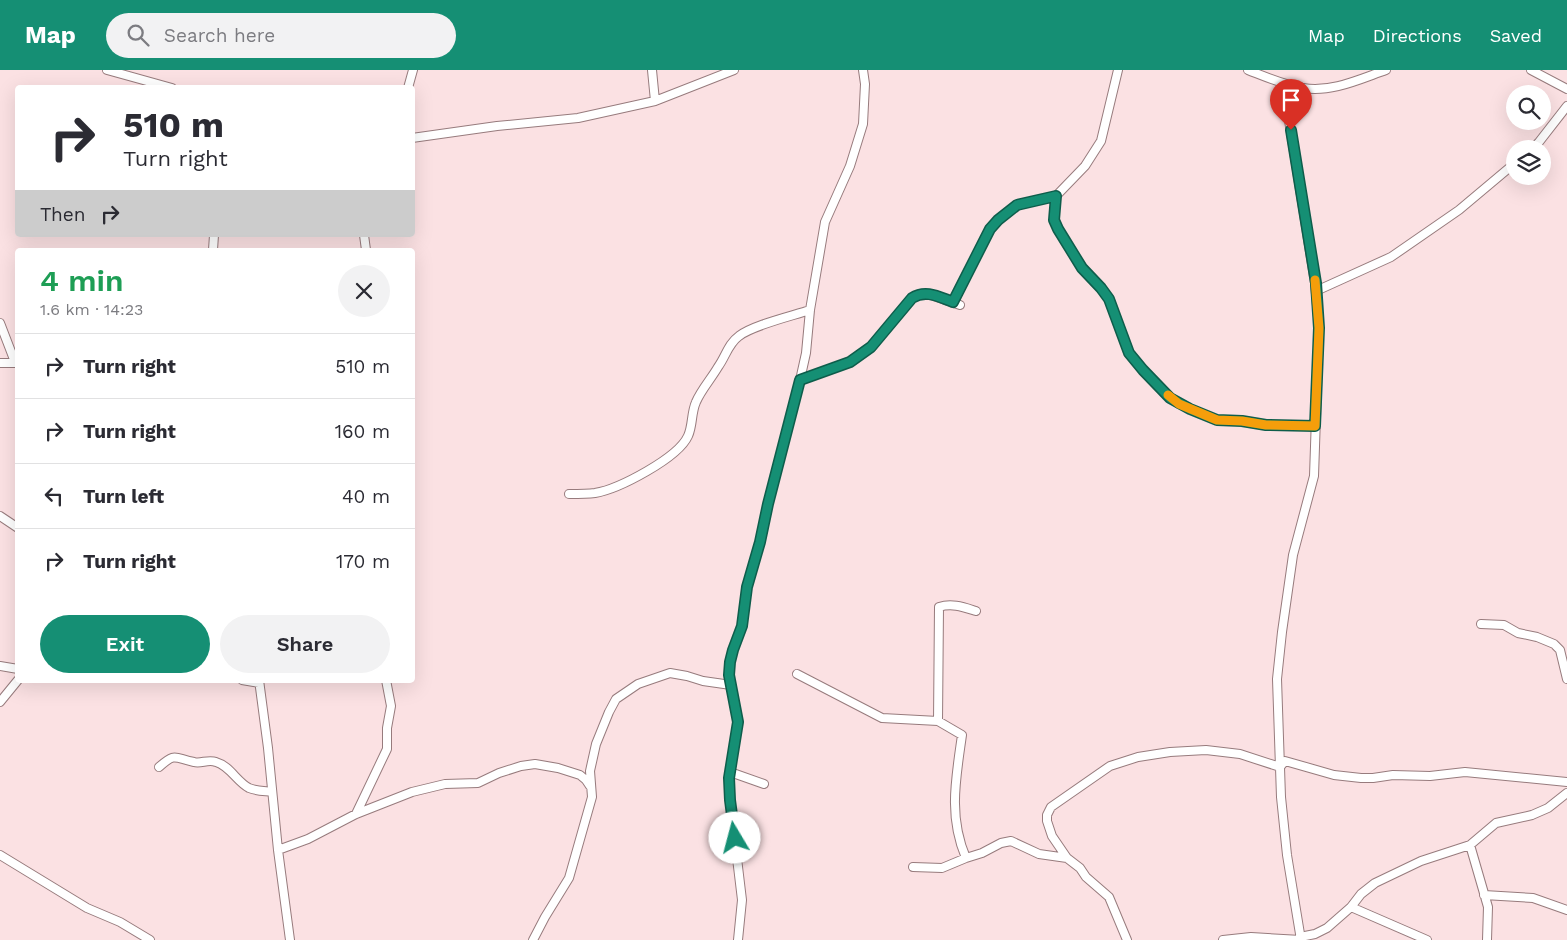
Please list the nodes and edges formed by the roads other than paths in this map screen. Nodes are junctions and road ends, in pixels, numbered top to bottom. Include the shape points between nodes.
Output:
1 (107, 70) edge
2 (412, 70) edge
3 (652, 70) edge
4 (734, 70) edge
5 (863, 70) edge
6 (1118, 70) edge
7 (1248, 70) edge
8 (1386, 70) edge
9 (1531, 70) edge
10 (1283, 83) junction
11 (161, 85) edge
12 (409, 85) edge
13 (1567, 89) edge
14 (655, 101) junction
15 (1567, 106) edge
16 (415, 138) edge
17 (1541, 140) edge
18 (1506, 171) edge
19 (1056, 196) junction
20 (1316, 291) junction
21 (810, 310) junction
22 (0, 323) edge
23 (15, 357) edge
24 (15, 362) edge
25 (0, 363) edge
26 (800, 380) junction
27 (1315, 426) junction
28 (569, 494) dead end
29 (0, 516) edge
30 (15, 526) edge
31 (976, 610) dead end
32 (1481, 624) dead end
33 (0, 666) edge
34 (15, 669) edge
35 (798, 674) dead end
36 (1567, 679) edge
37 (16, 683) edge
38 (259, 683) edge
39 (387, 683) edge
40 (731, 685) junction
41 (0, 702) edge
42 (938, 721) junction
43 (159, 767) dead end
44 (1280, 767) junction
45 (590, 771) junction
46 (730, 772) junction
47 (586, 780) junction
48 (1567, 782) edge
49 (764, 784) dead end
50 (591, 788) junction
51 (272, 792) junction
52 (1567, 793) edge
53 (356, 814) junction
54 (1470, 845) junction
55 (278, 850) junction
56 (0, 855) edge
57 (966, 858) junction
58 (1067, 858) junction
59 (913, 867) dead end
60 (1484, 895) junction
61 (1351, 907) junction
62 (1567, 910) edge
63 (150, 940) edge
64 (290, 940) edge
65 (533, 940) edge
66 (738, 940) edge
67 (1127, 940) edge
68 (1223, 940) edge
69 (1301, 940) edge
70 (1427, 940) edge
71 (1487, 940) edge

1 - 11 street
2 - 12 street
3 - 14 street
4 - 14 street
5 - 21 street via 863,124 850,166 825,222
6 - 19 street via 1100,141 1085,166
7 - 10 street
8 - 10 street via 1334,87 1305,88
9 - 13 street
10 - 20 street
14 - 16 street via 578,118
15 - 17 street
18 - 20 street via 1459,210 1391,257
19 - 26 street via 1017,205 998,220 990,229 957,304 924,293 917,295 871,347 850,362
19 - 27 street via 1054,220 1058,229 1082,268 1109,299 1129,353 1170,398 1217,420
20 - 27 street via 1319,328
21 - 26 street
21 - 28 street via 740,334 731,343 696,402 688,437 664,460 608,489
22 - 23 street
24 - 25 street
26 - 40 street via 747,587 742,626 730,662
27 - 44 street via 1314,476 1294,555 1277,679
29 - 30 street
31 - 42 street via 948,604 939,607
32 - 36 street via 1504,625 1518,633 1554,644 1560,650
33 - 34 street
35 - 42 street via 882,718
37 - 41 street
38 - 51 street
39 - 53 street via 391,706 387,749
40 - 45 street via 670,673 638,684 616,699 596,744
40 - 46 street via 738,722
42 - 57 street via 962,735 954,795 961,846
43 - 51 street via 178,757 198,763 215,761 251,789
44 - 48 street via 1285,761 1334,775 1361,778 1465,772
44 - 58 street via 1240,754 1206,750 1138,757 1110,766 1051,807 1047,815 1052,836
44 - 69 street via 1287,855
45 - 47 street
45 - 50 street
46 - 49 street
46 - 66 street via 730,800 742,900
47 - 50 street
47 - 53 street via 546,765 520,766 478,783 456,783 412,792
50 - 65 street via 592,797 569,878
51 - 55 street
52 - 54 street via 1548,808 1532,815 1496,823
53 - 55 street via 308,840
54 - 60 street
54 - 61 street via 1421,861 1382,879 1361,894
55 - 64 street
56 - 63 street via 87,908
57 - 58 street via 1011,842 1039,854
57 - 59 street via 942,868
58 - 67 street via 1109,897
60 - 62 street via 1533,898
60 - 71 street via 1488,907
61 - 69 street via 1327,928
61 - 70 street
68 - 69 street via 1251,936

